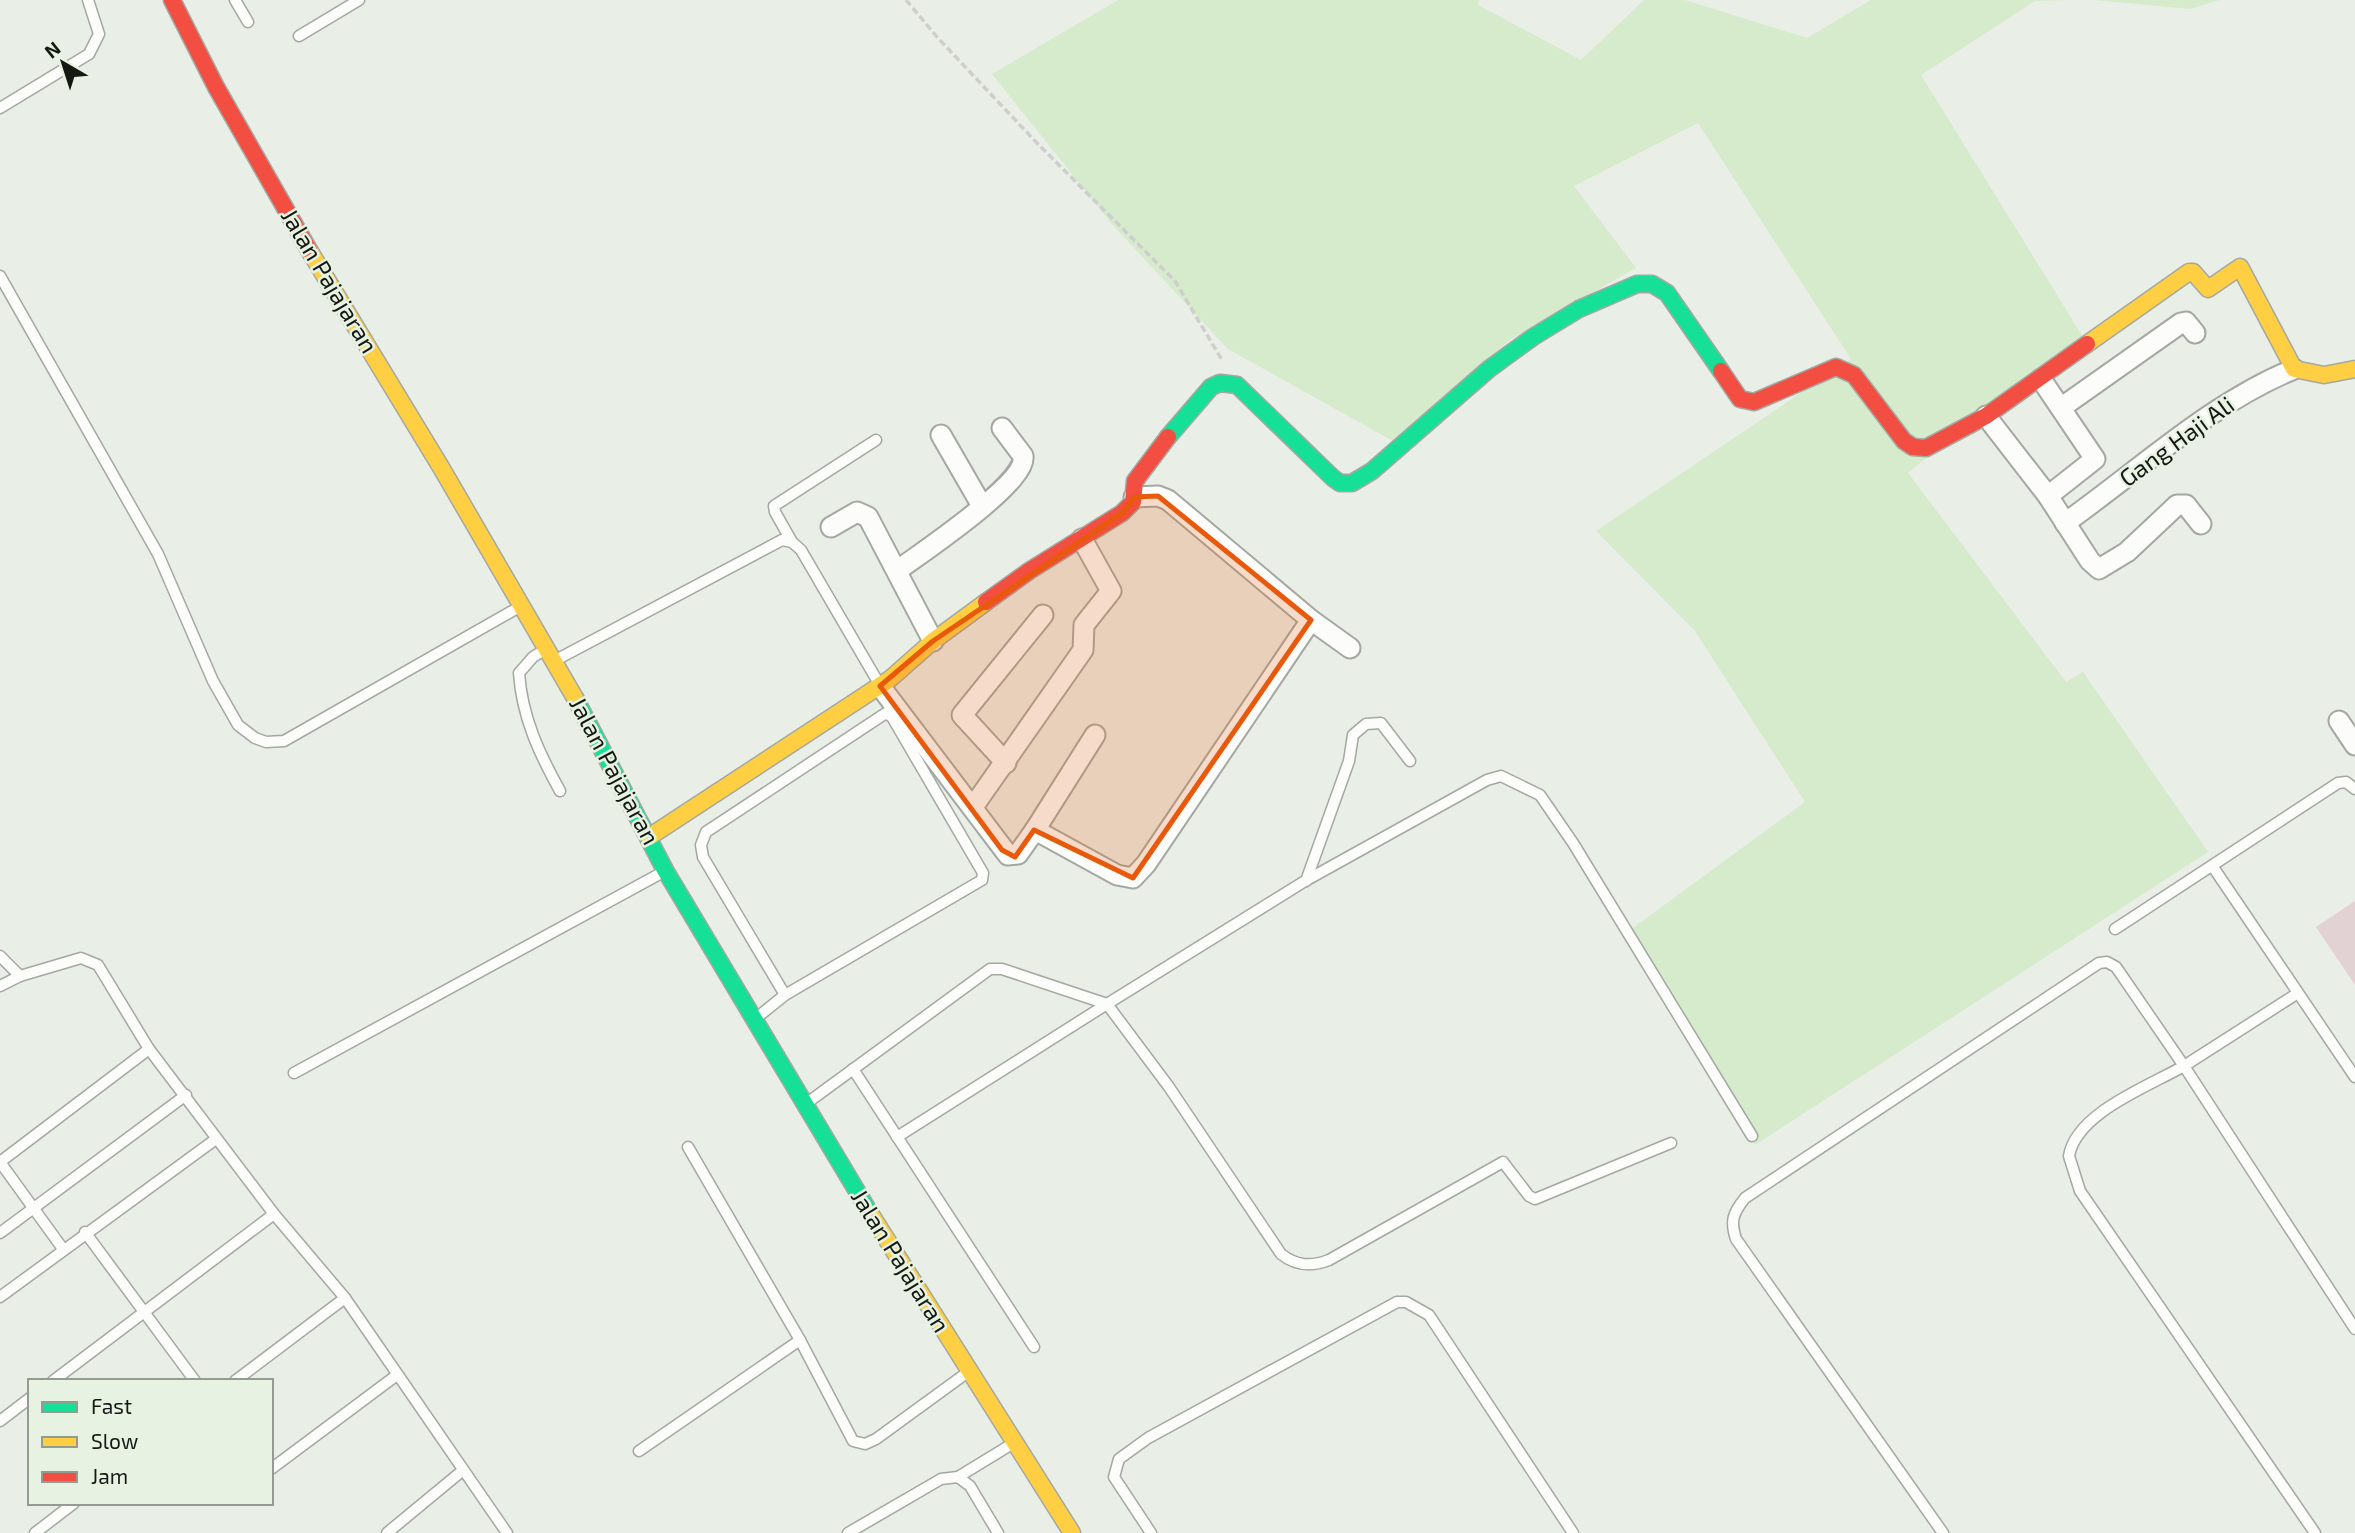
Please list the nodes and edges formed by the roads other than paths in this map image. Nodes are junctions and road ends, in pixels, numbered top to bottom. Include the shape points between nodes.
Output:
1 (88, 0) edge
2 (172, 0) edge
3 (235, 0) edge
4 (359, 0) edge
5 (248, 22) dead end
6 (299, 36) dead end
7 (0, 108) edge
8 (0, 276) edge
9 (2196, 333) dead end
10 (2294, 369) junction
11 (2355, 369) edge
12 (2041, 379) junction
13 (2062, 407) junction
14 (1986, 416) junction
15 (1002, 428) dead end
16 (941, 435) dead end
17 (876, 440) dead end
18 (2048, 496) junction
19 (1134, 497) junction
20 (982, 506) junction
21 (2065, 523) junction
22 (2201, 524) dead end
23 (831, 527) dead end
24 (1082, 539) junction
25 (792, 542) junction
26 (898, 570) junction
27 (522, 606) junction
28 (1043, 615) dead end
29 (1311, 620) junction
30 (933, 640) junction
31 (1350, 648) dead end
32 (550, 655) junction
33 (880, 686) junction
34 (2339, 721) dead end
35 (1095, 735) dead end
36 (2355, 745) edge
37 (1410, 761) dead end
38 (1006, 762) junction
39 (2355, 789) edge
40 (561, 790) dead end
41 (973, 807) junction
42 (1035, 830) junction
43 (649, 836) junction
44 (2213, 867) junction
45 (665, 870) junction
46 (1305, 881) junction
47 (2116, 929) dead end
48 (0, 956) edge
49 (20, 976) junction
50 (0, 986) edge
51 (2298, 993) junction
52 (785, 995) junction
53 (1107, 1004) junction
54 (754, 1020) junction
55 (149, 1049) junction
56 (2184, 1066) junction
57 (853, 1069) junction
58 (294, 1073) dead end
59 (2355, 1077) edge
60 (186, 1095) junction
61 (806, 1103) junction
62 (1752, 1136) dead end
63 (897, 1137) junction
64 (216, 1139) junction
65 (1671, 1143) dead end
66 (688, 1147) dead end
67 (0, 1162) edge
68 (34, 1207) junction
69 (274, 1214) junction
70 (85, 1232) junction
71 (0, 1233) edge
72 (63, 1249) junction
73 (0, 1297) edge
74 (345, 1297) junction
75 (144, 1312) junction
76 (2355, 1329) edge
77 (800, 1340) junction
78 (1034, 1347) dead end
79 (969, 1372) junction
80 (397, 1375) junction
81 (56, 1379) edge
82 (194, 1379) edge
83 (238, 1379) edge
84 (28, 1399) edge
85 (0, 1420) edge
86 (1014, 1443) junction
87 (639, 1451) dead end
88 (273, 1468) edge
89 (462, 1471) junction
90 (958, 1477) junction
91 (71, 1505) edge
92 (35, 1533) edge
93 (387, 1533) edge
94 (507, 1533) edge
95 (848, 1533) edge
96 (998, 1533) edge
97 (1072, 1533) edge
98 (1151, 1533) edge
99 (1573, 1533) edge
100 (1943, 1533) edge
101 (2315, 1533) edge

1 - 7 lane via 99,34 89,54
2 - 27 street, Jalan Pajajaran via 328,284
3 - 5 lane
4 - 6 lane
8 - 27 lane via 158,554 213,681 238,725 255,738 284,741
9 - 13 street via 2182,322
10 - 11 street via 2327,377
10 - 12 street via 2239,267 2207,289 2189,272
10 - 21 street, Gang Haji Ali via 2261,382 2176,438
12 - 13 street
12 - 14 street
13 - 18 street via 2095,459
14 - 18 street
14 - 19 street via 1936,445 1913,447 1854,375 1836,367 1754,402 1740,399 1667,293 1643,282 1564,315 1529,338 1352,484 1334,478 1237,385 1220,383 1211,387 1150,457 1135,481
15 - 20 street via 1024,461 1018,474
16 - 20 street
17 - 25 lane via 774,506
18 - 21 street
19 - 24 street via 1122,513
19 - 29 street via 1168,500
20 - 26 street
21 - 22 street via 2099,569 2127,552 2177,505 2186,505
23 - 26 street via 863,513
24 - 30 street
24 - 38 street via 1111,591 1084,625 1083,650
25 - 32 lane via 782,540
25 - 33 lane via 801,550
26 - 30 street
27 - 32 street, Jalan Pajajaran
28 - 38 street via 961,715
29 - 31 street
29 - 42 street via 1137,875 1117,876
30 - 33 street
32 - 40 lane via 533,657 519,673 521,704 541,757
32 - 43 street, Jalan Pajajaran
33 - 41 street
33 - 43 street
34 - 36 street
35 - 42 street
37 - 46 lane via 1381,723 1366,724 1353,735 1349,761
38 - 41 street
39 - 44 lane via 2346,782 2338,783
41 - 42 street via 1008,855 1018,854
43 - 45 street, Jalan Pajajaran
44 - 47 lane
44 - 51 lane
45 - 54 street, Jalan Pajajaran
45 - 58 lane
46 - 53 lane
46 - 62 lane via 1487,779 1500,776 1526,786 1540,794 1573,843
48 - 49 lane
49 - 50 lane
49 - 55 lane via 89,959 98,965
51 - 56 lane
51 - 59 lane
52 - 52 lane via 982,880 983,873 886,713 706,832 701,845
52 - 54 lane
53 - 57 lane via 1002,968 990,970
53 - 63 lane
53 - 65 lane via 1169,1087 1280,1254 1290,1261 1313,1266 1329,1260 1503,1162 1535,1199
54 - 61 street, Jalan Pajajaran
55 - 60 lane
55 - 67 lane
56 - 76 lane
56 - 100 lane via 2116,967 2099,963 1745,1198 1737,1208 1732,1219 1736,1239
56 - 101 lane via 2095,1116 2071,1146 2071,1170 2095,1215
57 - 61 lane
57 - 63 lane
60 - 64 lane
60 - 68 lane
61 - 79 street, Jalan Pajajaran
63 - 78 lane
64 - 69 lane
64 - 70 lane
66 - 77 lane
67 - 68 lane
68 - 71 lane
68 - 72 lane
69 - 74 lane
69 - 75 lane
70 - 72 lane
70 - 75 lane
72 - 73 lane
74 - 80 lane
74 - 83 lane
75 - 81 lane
75 - 82 lane
77 - 79 lane via 853,1441 860,1444 876,1439
77 - 87 lane
79 - 86 street, Jalan Pajajaran
80 - 88 lane
80 - 89 lane
84 - 85 lane
86 - 90 lane
86 - 97 street, Jalan Pajajaran
89 - 93 lane
89 - 94 lane
90 - 95 lane via 941,1479
90 - 96 lane via 970,1486
91 - 92 lane
98 - 99 lane via 1114,1478 1119,1460 1148,1438 1397,1302 1429,1315

